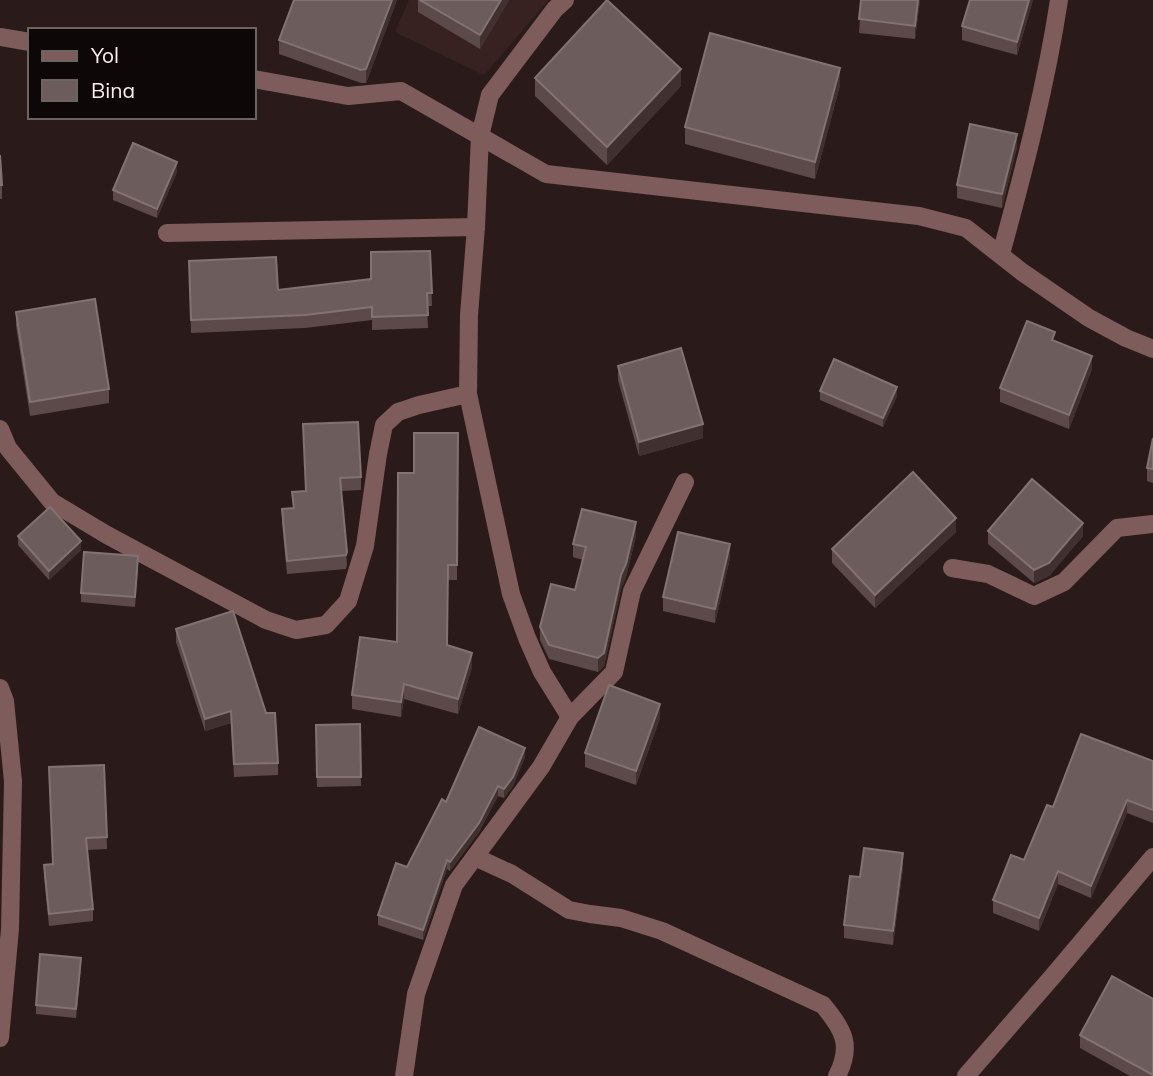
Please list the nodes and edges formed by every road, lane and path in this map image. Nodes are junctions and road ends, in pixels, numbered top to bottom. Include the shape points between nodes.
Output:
1 (565, 0) edge
2 (1059, 0) edge
3 (0, 37) edge
4 (28, 42) edge
5 (256, 79) edge
6 (480, 136) junction
7 (476, 227) junction
8 (167, 233) dead end
9 (1001, 254) junction
10 (1153, 349) edge
11 (468, 394) junction
12 (0, 429) edge
13 (685, 482) dead end
14 (1153, 524) edge
15 (952, 568) dead end
16 (0, 688) edge
17 (570, 717) junction
18 (475, 857) junction
19 (1153, 857) edge
20 (0, 1038) edge
21 (404, 1076) edge
22 (837, 1076) edge
23 (966, 1076) edge

1 - 6 street via 489,95
2 - 9 street via 1042,92
3 - 4 street
5 - 6 street via 348,96 401,91
6 - 7 street
6 - 9 street via 546,174 919,216 966,228
7 - 8 street
7 - 11 street
9 - 10 street via 1089,318
11 - 12 street via 398,412 384,425 365,546 348,601 326,625 296,630 266,620 52,502 8,448
11 - 17 street via 511,594 542,672
13 - 17 street via 632,591 614,671
14 - 15 street via 1116,527 1064,582 1034,596 988,574
16 - 20 street via 13,781 10,929
17 - 18 street via 541,767
18 - 21 street via 454,885 416,994
18 - 22 street via 569,910 621,918 662,931 823,1005 840,1025 845,1045
19 - 23 street

